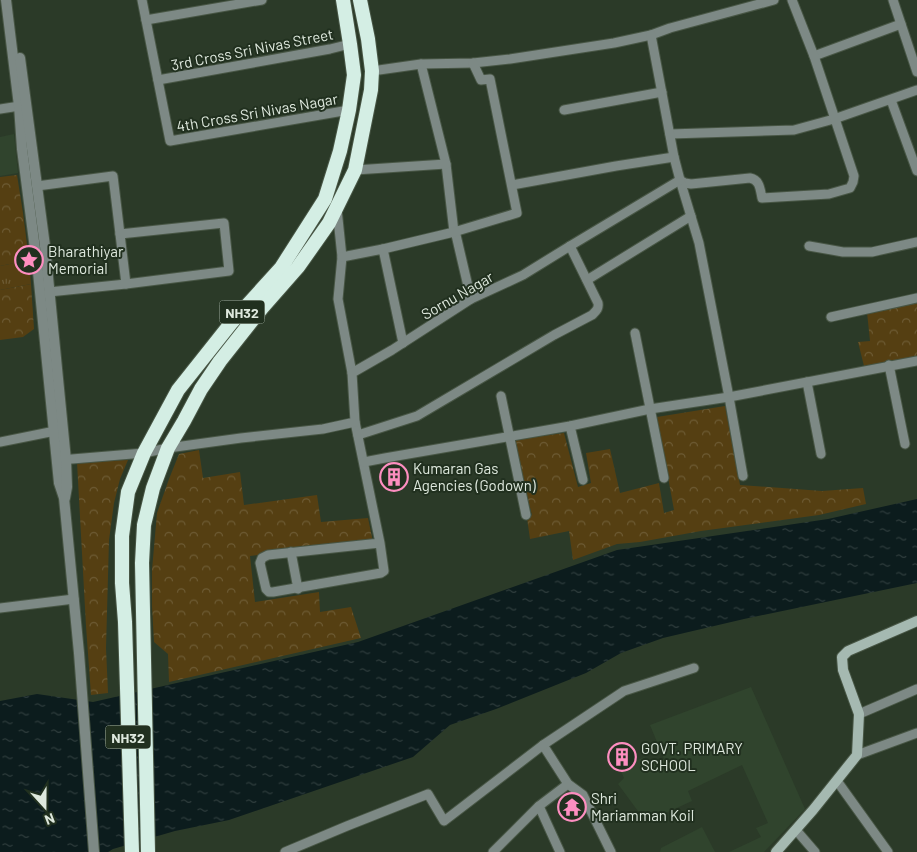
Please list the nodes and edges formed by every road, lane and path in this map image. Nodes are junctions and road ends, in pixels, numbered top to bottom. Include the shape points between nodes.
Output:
1 (6, 0) edge
2 (12, 0) edge
3 (142, 0) edge
4 (262, 0) edge
5 (343, 0) edge
6 (360, 0) edge
7 (774, 0) edge
8 (792, 0) edge
9 (892, 0) edge
10 (146, 20) junction
11 (902, 24) junction
12 (651, 35) junction
13 (350, 44) junction
14 (814, 56) junction
15 (474, 63) junction
16 (421, 64) junction
17 (372, 71) junction
18 (917, 72) edge
19 (158, 80) junction
20 (917, 90) edge
21 (662, 92) junction
22 (891, 100) junction
23 (22, 105) junction
24 (0, 109) edge
25 (349, 110) junction
26 (564, 110) dead end
27 (834, 119) junction
28 (670, 134) junction
29 (674, 157) junction
30 (446, 164) junction
31 (355, 170) junction
32 (917, 171) edge
33 (680, 180) junction
34 (512, 185) junction
35 (37, 186) junction
36 (337, 206) junction
37 (691, 216) junction
38 (454, 232) junction
39 (120, 234) junction
40 (917, 242) edge
41 (570, 246) junction
42 (809, 246) dead end
43 (383, 249) junction
44 (342, 257) junction
45 (587, 280) junction
46 (126, 284) junction
47 (49, 292) junction
48 (917, 298) edge
49 (471, 299) junction
50 (831, 317) dead end
51 (635, 333) dead end
52 (403, 343) junction
53 (917, 361) edge
54 (889, 365) junction
55 (352, 373) junction
56 (807, 382) junction
57 (501, 396) dead end
58 (729, 397) junction
59 (650, 409) junction
60 (355, 422) junction
61 (570, 426) junction
62 (55, 431) junction
63 (358, 435) junction
64 (509, 436) junction
65 (0, 442) edge
66 (905, 444) dead end
67 (168, 448) junction
68 (144, 453) junction
69 (821, 454) dead end
70 (62, 460) junction
71 (364, 462) junction
72 (743, 476) dead end
73 (664, 478) dead end
74 (583, 480) dead end
75 (526, 515) dead end
76 (380, 543) junction
77 (291, 552) junction
78 (298, 588) junction
79 (74, 599) junction
80 (0, 608) edge
81 (917, 621) edge
82 (694, 668) dead end
83 (917, 689) edge
84 (859, 714) junction
85 (917, 733) edge
86 (543, 745) junction
87 (857, 754) junction
88 (837, 781) junction
89 (568, 784) junction
90 (539, 806) junction
91 (796, 830) junction
92 (94, 852) edge
93 (132, 852) edge
94 (148, 852) edge
95 (285, 852) edge
96 (493, 852) edge
97 (560, 852) edge
98 (612, 852) edge
99 (776, 852) edge
100 (814, 852) edge
101 (888, 852) edge

1 - 23 street
2 - 23 street
3 - 10 street
4 - 10 street
5 - 13 highway, NH32
6 - 17 highway, NH32
7 - 12 street
8 - 14 street
9 - 11 street
10 - 19 street
11 - 14 street
11 - 18 street
12 - 15 street
12 - 21 street
13 - 19 street, 3rd Cross Sri Nivas Street
13 - 25 highway, NH32 via 354,75
14 - 27 street
15 - 16 street
15 - 34 street via 480,80 490,79
16 - 17 street
16 - 30 street
17 - 31 highway, NH32
19 - 25 street, 4th Cross Sri Nivas Nagar via 170,141
20 - 22 street
21 - 26 street
21 - 28 street
22 - 27 street
22 - 32 street
23 - 24 street
23 - 35 street
23 - 62 street via 22,149
25 - 68 highway, NH32 via 325,199 281,268 232,322 178,390
27 - 28 street via 794,130
27 - 33 street via 854,176 850,188 829,194 762,198 755,179 691,184
28 - 29 street
29 - 33 street
29 - 34 street
30 - 31 street
30 - 38 street
31 - 36 highway, NH32
33 - 37 street
33 - 41 street, Sornu Nagar
34 - 38 street via 517,213
35 - 39 street via 113,176
35 - 47 street
36 - 44 street
36 - 67 highway, NH32 via 298,267 220,361
37 - 45 street
37 - 58 street
38 - 43 street
38 - 49 street
39 - 46 street
39 - 46 street via 224,223 229,271
40 - 42 street via 872,252 843,252
41 - 45 street
41 - 49 street, Sornu Nagar via 523,275
43 - 44 street
43 - 52 street
44 - 55 street via 338,298
45 - 63 street via 598,303 592,314 417,416
46 - 47 street
47 - 70 street
48 - 50 street
49 - 52 street, Sornu Nagar
51 - 59 street
52 - 55 street, Sornu Nagar
53 - 54 street
54 - 56 street
54 - 66 street
55 - 60 street
56 - 58 street
56 - 69 street
57 - 64 street
58 - 59 street
58 - 72 street
59 - 61 street
59 - 73 street
60 - 63 street
60 - 67 street via 323,429
61 - 64 street
61 - 74 street
62 - 65 street
62 - 70 street
63 - 71 street
64 - 71 street
64 - 75 street
67 - 68 street
67 - 94 highway, NH32 via 144,525 142,563
68 - 70 street
68 - 93 highway, NH32 via 128,492 122,536
70 - 79 street via 67,487 64,498
71 - 76 street
76 - 77 street
76 - 78 street via 384,568 381,573
77 - 78 street
77 - 78 street via 268,555 260,563 269,592
79 - 80 street
79 - 92 street
81 - 84 main road via 848,651 842,657 843,670
82 - 86 street via 624,691
83 - 84 street
84 - 87 main road
85 - 87 street
86 - 89 street
86 - 95 street via 444,821 428,794
87 - 88 main road
88 - 91 main road
88 - 101 street
89 - 90 street
89 - 98 street via 583,795
90 - 96 street
90 - 97 street
91 - 99 main road
91 - 100 street

